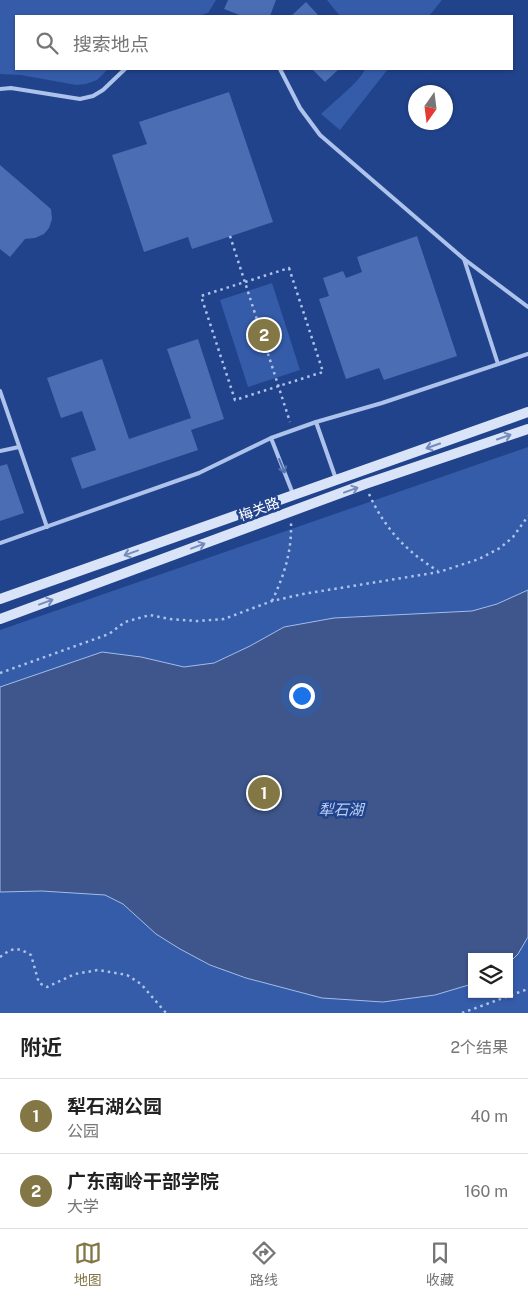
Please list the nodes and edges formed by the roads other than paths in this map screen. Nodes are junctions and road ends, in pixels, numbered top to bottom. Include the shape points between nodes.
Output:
1 (124, 70) edge
2 (281, 70) edge
3 (0, 89) edge
4 (464, 258) junction
5 (528, 307) edge
6 (528, 354) edge
7 (498, 364) junction
8 (0, 391) edge
9 (528, 412) edge
10 (316, 422) junction
11 (528, 429) edge
12 (271, 438) junction
13 (19, 447) junction
14 (0, 451) edge
15 (336, 479) junction
16 (294, 495) junction
17 (46, 527) junction
18 (0, 543) edge
19 (0, 599) edge
20 (0, 619) edge

1 - 3 lane via 103,90 80,99
2 - 4 lane via 300,108 320,135
4 - 5 lane
4 - 7 lane
6 - 7 lane
7 - 10 lane
8 - 13 lane
9 -> 15 street, 梅关路
10 - 12 lane
10 - 15 lane
20 -> 11 street, 梅关路 via 365,484
12 -> 16 lane
12 - 17 lane via 200,473
13 - 14 lane
13 - 17 lane
15 - 16 street, 梅关路
16 -> 19 street, 梅关路
17 - 18 lane

